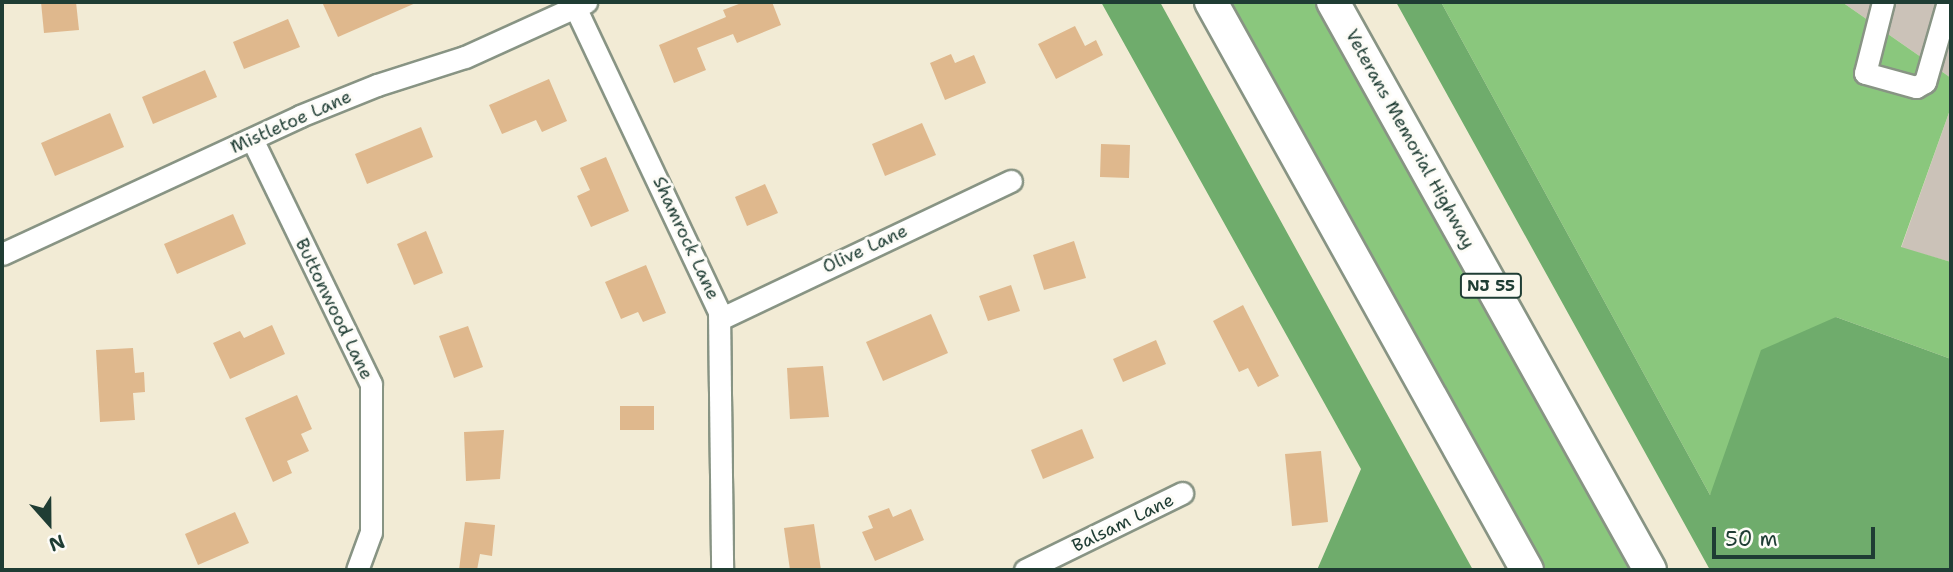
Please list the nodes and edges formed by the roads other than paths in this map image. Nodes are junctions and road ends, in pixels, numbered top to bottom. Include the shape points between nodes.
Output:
1 (1211, 2) edge
2 (1333, 2) edge
3 (1883, 2) edge
4 (1948, 2) edge
5 (580, 4) edge
6 (252, 139) junction
7 (1011, 181) dead end
8 (2, 254) edge
9 (720, 318) junction
10 (1182, 493) dead end
11 (357, 570) edge
12 (722, 570) edge
13 (1025, 570) edge
14 (1527, 570) edge
15 (1650, 570) edge

1 - 14 highway
2 - 15 highway, Veterans Memorial Highway / NJ 55
3 - 4 street via 1865,73 1916,87 1925,82
5 - 6 street, Mistletoe Lane via 465,57 377,85
5 - 9 street, Shamrock Lane via 713,291
6 - 8 street, Mistletoe Lane
6 - 11 street, Buttonwood Lane via 372,384 371,532
7 - 9 street, Olive Lane
9 - 12 street, Shamrock Lane
10 - 13 street, Balsam Lane

